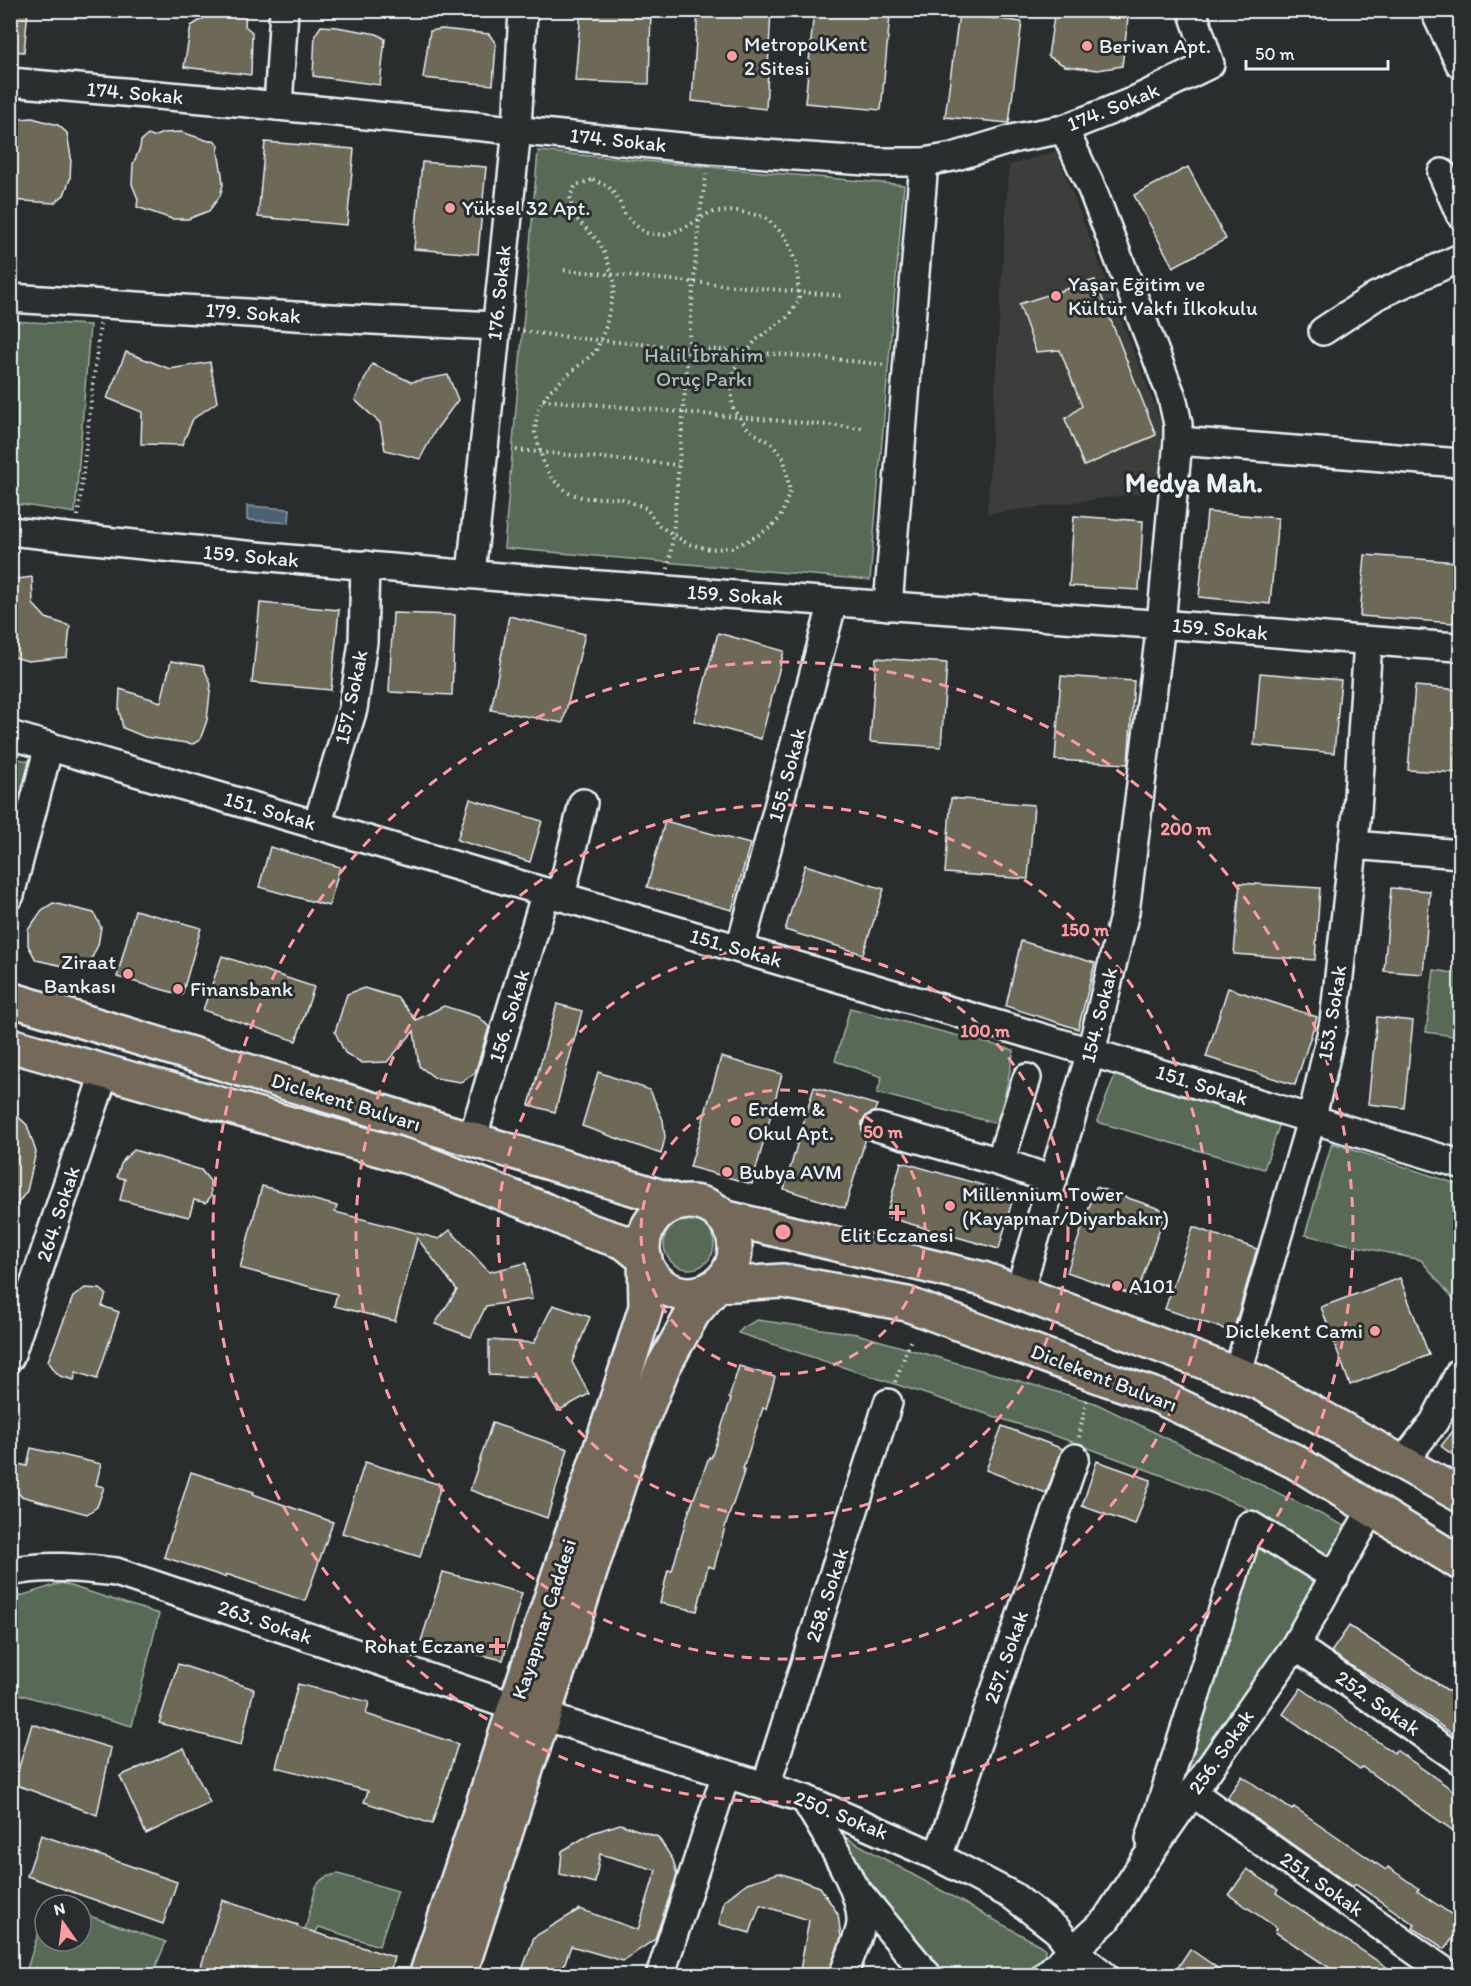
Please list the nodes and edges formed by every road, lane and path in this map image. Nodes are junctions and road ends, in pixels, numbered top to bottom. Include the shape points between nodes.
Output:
1 (284, 10) edge
2 (523, 10) edge
3 (1192, 10) edge
4 (1434, 10) edge
5 (1461, 64) edge
6 (10, 82) edge
7 (278, 106) junction
8 (517, 129) junction
9 (1064, 129) junction
10 (710, 150) junction
11 (924, 162) junction
12 (1442, 173) dead end
13 (1461, 214) edge
14 (699, 219) junction
15 (1461, 258) edge
16 (564, 270) dead end
17 (611, 274) junction
18 (693, 281) junction
19 (799, 291) junction
20 (844, 296) dead end
21 (10, 298) edge
22 (102, 304) junction
23 (495, 326) junction
24 (1323, 331) dead end
25 (601, 340) junction
26 (688, 347) junction
27 (747, 353) junction
28 (908, 368) junction
29 (543, 400) junction
30 (682, 412) junction
31 (738, 416) junction
32 (863, 428) dead end
33 (1178, 441) junction
34 (516, 450) dead end
35 (539, 451) junction
36 (1461, 463) edge
37 (678, 465) junction
38 (10, 531) edge
39 (673, 535) junction
40 (76, 538) junction
41 (365, 566) junction
42 (471, 574) junction
43 (665, 590) junction
44 (833, 602) junction
45 (888, 606) junction
46 (1161, 624) junction
47 (1368, 641) junction
48 (1461, 647) edge
49 (10, 735) edge
50 (49, 746) junction
51 (584, 802) dead end
52 (317, 825) junction
53 (1353, 844) junction
54 (1461, 854) edge
55 (554, 894) junction
56 (10, 895) edge
57 (740, 949) junction
58 (10, 999) edge
59 (10, 1045) edge
60 (1091, 1052) junction
61 (105, 1071) junction
62 (1027, 1078) dead end
63 (1312, 1117) junction
64 (877, 1127) dead end
65 (472, 1140) junction
66 (1000, 1162) junction
67 (1461, 1164) edge
68 (1053, 1180) junction
69 (682, 1203) junction
70 (723, 1217) junction
71 (645, 1259) junction
72 (717, 1285) junction
73 (1019, 1292) junction
74 (911, 1339) dead end
75 (10, 1357) edge
76 (1461, 1372) edge
77 (1237, 1375) junction
78 (1088, 1392) dead end
79 (888, 1403) joint
80 (1074, 1458) joint
81 (1402, 1463) junction
82 (1461, 1495) edge
83 (1372, 1509) junction
84 (1461, 1563) edge
85 (10, 1572) edge
86 (1335, 1577) junction
87 (1295, 1646) junction
88 (529, 1712) junction
89 (1461, 1760) edge
90 (726, 1774) junction
91 (766, 1786) junction
92 (1193, 1793) junction
93 (805, 1799) junction
94 (938, 1857) junction
95 (1143, 1863) junction
96 (851, 1882) junction
97 (1073, 1951) junction
98 (426, 1976) edge
99 (459, 1976) edge
100 (660, 1976) edge
101 (843, 1976) edge
102 (928, 1976) edge
103 (1045, 1976) edge
104 (1105, 1976) edge
105 (1452, 1976) edge

1 - 7 street
2 - 8 street, 176. Sokak
3 - 9 street, 174. Sokak via 1210,64
4 - 5 street
6 - 7 street, 174. Sokak
7 - 8 street, 174. Sokak
8 - 10 street, 174. Sokak
8 - 23 street, 176. Sokak
9 - 11 street, 174. Sokak
9 - 33 street, 154. Sokak via 1092,189 1172,398
10 - 11 street, 174. Sokak
10 - 14 path
11 - 28 street
12 - 13 street
14 - 17 path via 665,235 645,233 625,214 608,186 593,180 576,185 570,196 573,215 598,241
14 - 18 path
14 - 19 path via 711,212 737,211 765,217 785,237 797,265
15 - 24 street via 1376,296
16 - 17 path
17 - 18 path
17 - 25 path via 615,284
18 - 19 path
18 - 26 path
19 - 20 path
19 - 27 path via 799,301 788,317 756,339
21 - 22 street, 179. Sokak
22 - 23 street, 179. Sokak
22 - 40 path
23 - 25 path
23 - 42 street, 176. Sokak
25 - 26 path
25 - 29 path via 596,351
26 - 27 path
26 - 30 path
27 - 28 path
27 - 31 path via 734,369 731,389 733,409
28 - 45 street
29 - 30 path
29 - 35 path via 537,411 535,432
30 - 31 path
30 - 37 path
31 - 32 path
31 - 39 path via 784,459 790,492 780,518 757,536 731,548 709,549
33 - 36 street
33 - 46 street, 154. Sokak
34 - 35 path
35 - 37 path
35 - 39 path via 552,479 569,493 584,498 620,498 646,508 658,525
37 - 39 path
38 - 40 street, 159. Sokak
39 - 43 path
40 - 41 street, 159. Sokak
41 - 42 street, 159. Sokak
41 - 52 street, 157. Sokak via 363,642 353,709
42 - 43 street, 159. Sokak
43 - 44 street, 159. Sokak
44 - 45 street, 159. Sokak
44 - 57 street, 155. Sokak
45 - 46 street, 159. Sokak
46 - 47 street, 159. Sokak
46 - 60 street, 154. Sokak via 1125,912
47 - 48 street, 159. Sokak
47 - 53 street, 153. Sokak
49 - 50 street, 151. Sokak
50 - 52 street, 151. Sokak
50 - 56 street
51 - 55 street, 156. Sokak
52 - 55 street, 151. Sokak
53 - 54 street
53 - 63 street, 153. Sokak via 1334,1022
55 - 57 street, 151. Sokak
55 - 65 street, 156. Sokak
57 - 60 street, 151. Sokak
58 - 65 main road, Diclekent Bulvarı
59 - 61 main road, Diclekent Bulvarı
60 - 63 street, 151. Sokak
60 - 68 street, 154. Sokak
61 - 71 main road, Diclekent Bulvarı via 415,1159 624,1242
61 - 75 street, 264. Sokak
62 - 66 street
63 - 67 street, 151. Sokak
63 - 77 street, 153. Sokak
64 - 66 street
65 - 69 main road, Diclekent Bulvarı
66 - 68 street
68 - 73 street, 154. Sokak
69 - 70 main road via 712,1208
69 - 71 main road via 656,1216 644,1244
70 - 72 main road via 732,1230 735,1252 728,1273
70 - 73 main road via 983,1279
71 - 72 main road via 651,1273 674,1292 704,1292
71 - 88 main road, Kayapınar Caddesi via 646,1307
72 - 83 main road, Diclekent Bulvarı via 783,1281 907,1304 1160,1396 1294,1461
72 - 88 main road, Kayapınar Caddesi via 693,1313 659,1377
73 - 77 main road
74 - 79 path
76 - 81 street via 1434,1422
77 - 81 main road via 1260,1383
78 - 80 path
79 - 91 street, 258. Sokak
80 - 94 street, 257. Sokak
81 - 82 main road
83 - 84 main road, Diclekent Bulvarı
83 - 86 street, 256. Sokak
85 - 88 street, 263. Sokak via 31,1567 116,1572
86 - 87 street, 256. Sokak
86 - 95 street via 1250,1525
87 - 89 street, 252. Sokak
87 - 92 street, 256. Sokak
88 - 90 street, 250. Sokak
88 - 98 main road, Kayapınar Caddesi
88 - 99 main road, Kayapınar Caddesi
90 - 91 street, 250. Sokak
90 - 100 street
91 - 93 street, 250. Sokak
92 - 95 street, 256. Sokak
92 - 105 street, 251. Sokak
93 - 94 street, 250. Sokak
93 - 96 street
94 - 97 street, 250. Sokak via 1013,1896 1058,1931
95 - 97 street, 256. Sokak via 1106,1920
96 - 101 street via 861,1923
96 - 102 street
97 - 103 street, 256. Sokak
97 - 104 street, 250. Sokak

